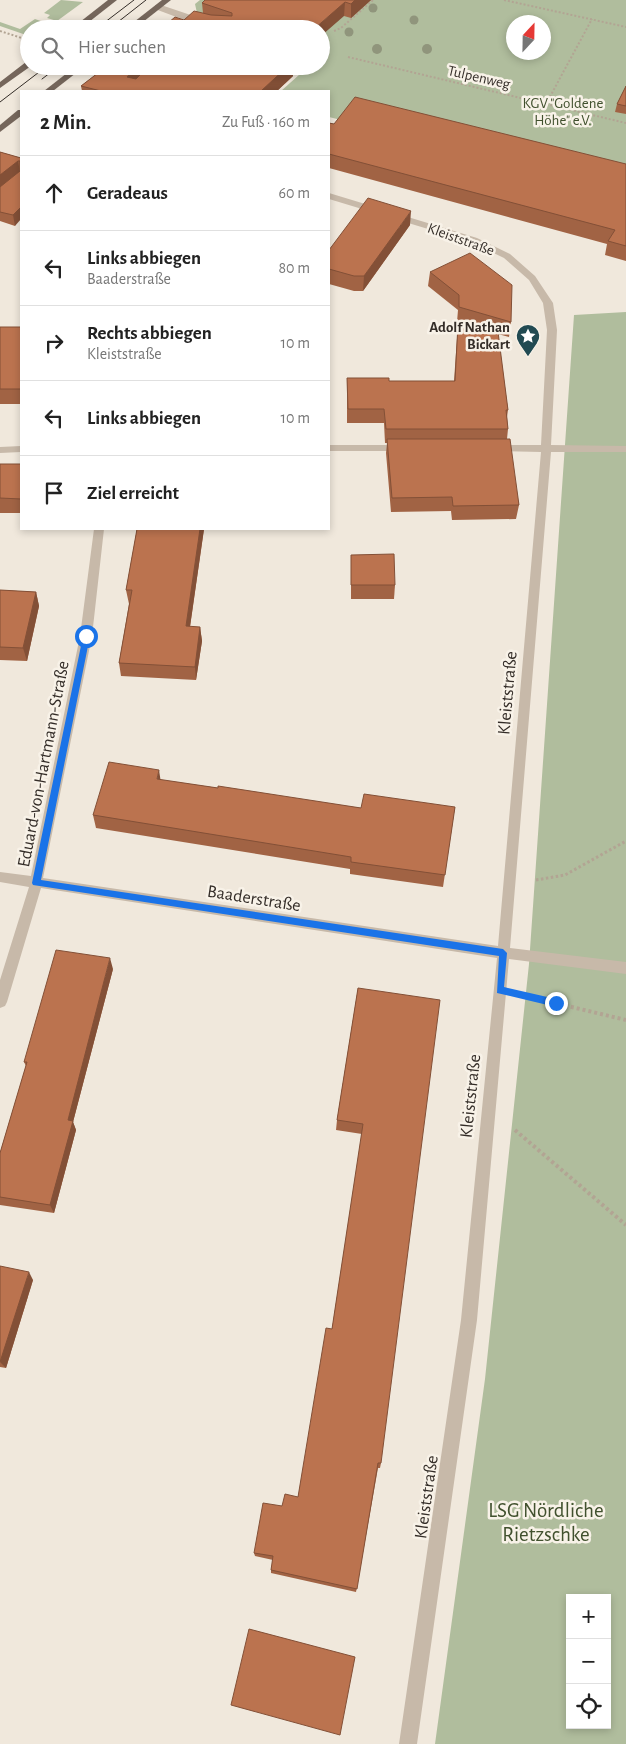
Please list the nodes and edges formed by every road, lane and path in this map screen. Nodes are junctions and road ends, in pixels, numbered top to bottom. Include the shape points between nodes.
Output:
1 (113, 0) edge
2 (167, 0) edge
3 (373, 0) edge
4 (504, 0) edge
5 (158, 7) junction
6 (592, 19) junction
7 (87, 20) edge
8 (141, 20) edge
9 (194, 20) edge
10 (626, 27) edge
11 (0, 31) edge
12 (330, 31) edge
13 (20, 38) edge
14 (330, 52) edge
15 (20, 71) edge
16 (69, 75) edge
17 (0, 86) edge
18 (49, 90) edge
19 (546, 104) junction
20 (20, 113) edge
21 (626, 123) edge
22 (0, 129) edge
23 (330, 196) edge
24 (330, 448) edge
25 (418, 448) edge
26 (487, 448) edge
27 (546, 448) junction
28 (20, 449) edge
29 (626, 449) edge
30 (0, 450) edge
31 (99, 530) edge
32 (626, 841) edge
33 (0, 877) edge
34 (36, 883) junction
35 (510, 884) junction
36 (503, 953) junction
37 (626, 968) edge
38 (500, 990) junction
39 (0, 1002) edge
40 (626, 1020) edge
41 (488, 1107) junction
42 (626, 1225) edge
43 (408, 1744) edge

1 - 7 main road
2 - 5 main road
3 - 12 path via 341,28
4 - 6 path
5 - 8 main road
5 - 9 street
6 - 10 path
6 - 19 path
11 - 13 path
14 - 19 path, Tulpenweg
15 - 17 main road
16 - 18 main road
19 - 21 path, Tulpenweg
20 - 22 main road
23 - 27 street, Kleiststraße via 474,240 507,256 532,278 548,303 552,330
24 - 25 street
26 - 27 street
27 - 29 street
27 - 35 street, Kleiststraße
28 - 30 street
31 - 34 street, Eduard-von-Hartmann-Straße via 86,636
32 - 35 path via 565,875
33 - 34 street, Baaderstraße
34 - 36 street, Baaderstraße
34 - 39 street, Eduard-von-Hartmann-Straße
35 - 36 street, Kleiststraße
36 - 37 street, Baaderstraße
36 - 38 street, Kleiststraße
38 - 40 path
38 - 41 street, Kleiststraße
41 - 42 path
41 - 43 street, Kleiststraße via 469,1320

